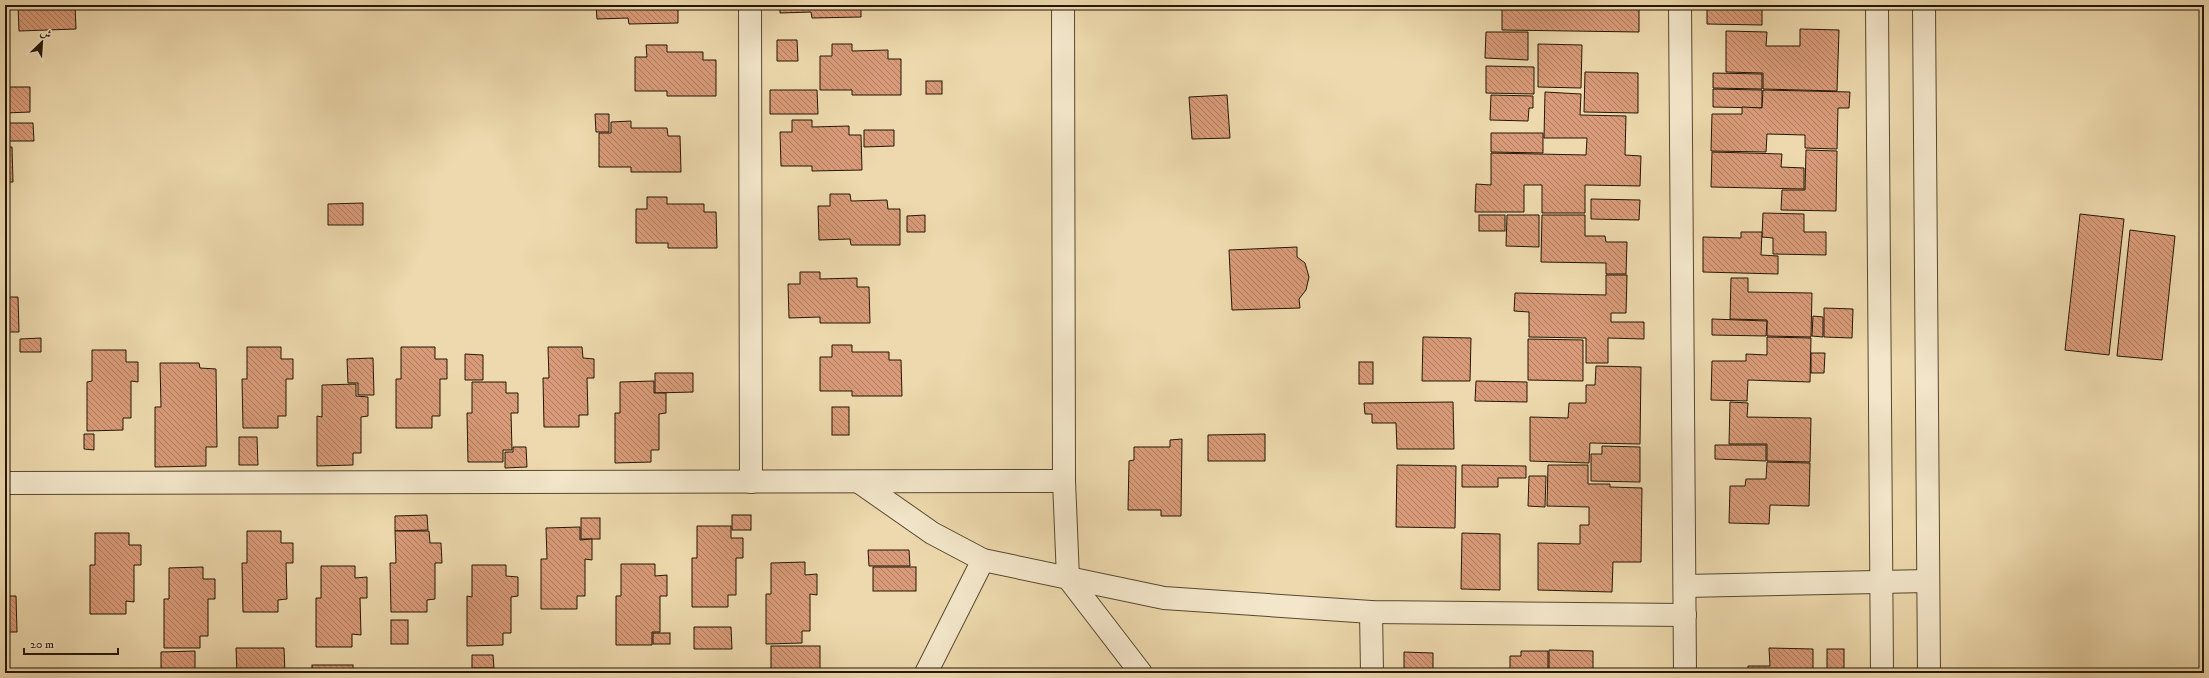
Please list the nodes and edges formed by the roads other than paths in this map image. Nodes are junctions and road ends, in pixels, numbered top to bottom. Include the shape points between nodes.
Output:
1 (750, 5) edge
2 (1063, 5) edge
3 (1680, 5) edge
4 (1877, 5) edge
5 (1924, 5) edge
6 (1064, 481) junction
7 (751, 482) junction
8 (859, 482) junction
9 (5, 483) edge
10 (983, 560) junction
11 (1068, 578) junction
12 (1928, 581) junction
13 (1882, 582) junction
14 (1685, 586) junction
15 (1371, 612) junction
16 (1685, 615) junction
17 (926, 673) edge
18 (1141, 673) edge
19 (1372, 673) edge
20 (1685, 673) edge
21 (1882, 673) edge
22 (1929, 673) edge

1 - 7 street
2 - 6 street
3 - 14 street
4 - 13 street
5 - 12 street
6 - 8 street
6 - 11 street
7 - 8 street
7 - 9 street
8 - 10 street via 932,533
10 - 11 street
10 - 17 street
11 - 15 street via 1164,598
11 - 18 street
12 - 13 street
12 - 22 street
13 - 14 street
13 - 21 street
14 - 16 street
15 - 16 street
15 - 19 street
16 - 20 street

